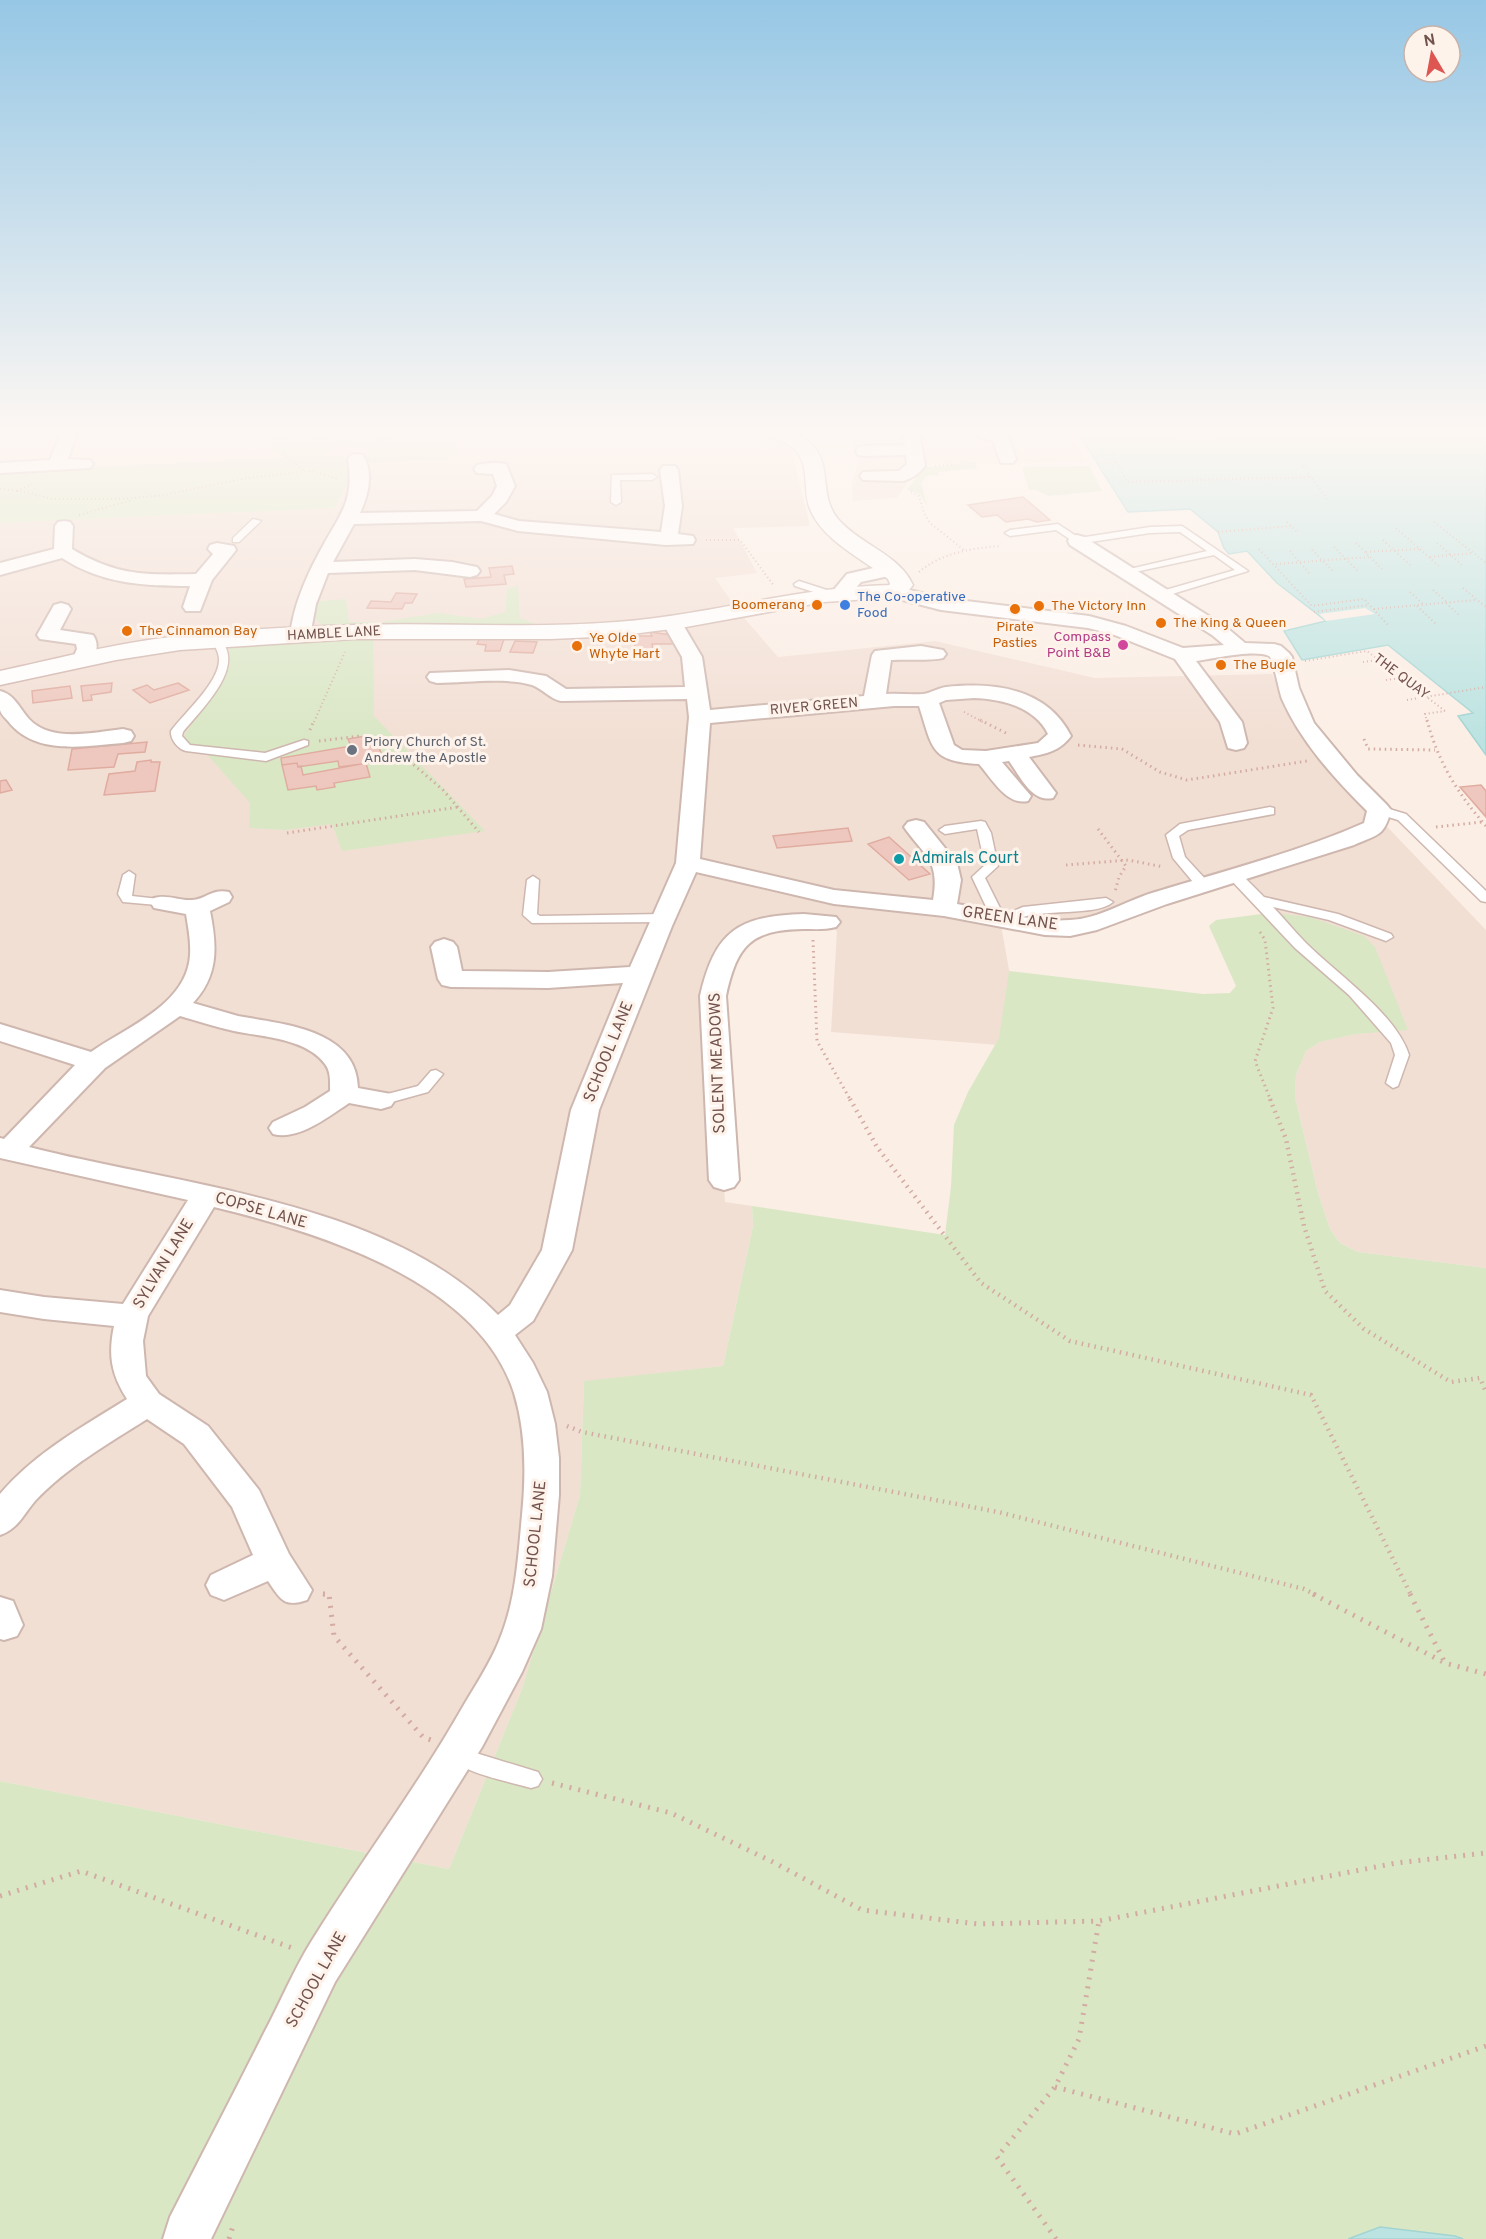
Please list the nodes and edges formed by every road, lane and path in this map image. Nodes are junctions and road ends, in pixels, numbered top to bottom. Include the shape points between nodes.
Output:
1 (63, 534) edge
2 (240, 534) edge
3 (340, 534) edge
4 (595, 534) edge
5 (669, 534) edge
6 (842, 534) edge
7 (942, 534) edge
8 (1068, 534) edge
9 (1120, 534) edge
10 (1190, 534) edge
11 (1403, 534) edge
12 (1450, 534) edge
13 (666, 539) junction
14 (686, 540) joint
15 (1383, 540) dead end
16 (1077, 541) junction
17 (1356, 543) dead end
18 (1437, 543) dead end
19 (1011, 545) dead end
20 (227, 546) joint
21 (1334, 547) dead end
22 (1258, 549) dead end
23 (1419, 549) junction
24 (1312, 550) dead end
25 (964, 551) junction
26 (1290, 551) dead end
27 (64, 552) junction
28 (1216, 552) junction
29 (1366, 552) junction
30 (1474, 553) junction
31 (1370, 557) dead end
32 (1429, 557) junction
33 (1346, 559) junction
34 (1323, 561) junction
35 (1300, 562) junction
36 (1486, 563) edge
37 (1276, 564) dead end
38 (1410, 565) dead end
39 (1462, 565) dead end
40 (1440, 567) dead end
41 (323, 568) junction
42 (1382, 568) dead end
43 (0, 569) edge
44 (470, 571) dead end
45 (1358, 571) dead end
46 (1334, 572) dead end
47 (1125, 573) junction
48 (1310, 574) dead end
49 (894, 579) junction
50 (202, 580) junction
51 (799, 584) joint
52 (1463, 588) dead end
53 (1433, 590) dead end
54 (1410, 592) dead end
55 (836, 593) junction
56 (1159, 595) junction
57 (1476, 600) dead end
58 (1446, 602) junction
59 (1481, 602) dead end
60 (1486, 602) edge
61 (1369, 605) junction
62 (1417, 605) junction
63 (1424, 605) junction
64 (193, 607) dead end
65 (1486, 607) edge
66 (61, 609) dead end
67 (1373, 609) junction
68 (1314, 612) dead end
69 (1461, 616) dead end
70 (672, 622) junction
71 (1388, 625) dead end
72 (1437, 625) dead end
73 (354, 632) junction
74 (300, 636) junction
75 (218, 641) junction
76 (1240, 649) junction
77 (936, 654) dead end
78 (1186, 654) junction
79 (82, 660) junction
80 (1378, 660) junction
81 (1363, 662) dead end
82 (1284, 664) junction
83 (437, 677) dead end
84 (0, 678) edge
85 (1402, 678) junction
86 (1386, 680) dead end
87 (1486, 687) edge
88 (0, 697) edge
89 (1427, 697) junction
90 (1407, 700) dead end
91 (874, 702) junction
92 (929, 704) junction
93 (699, 705) junction
94 (123, 736) dead end
95 (1053, 736) junction
96 (1364, 739) dead end
97 (304, 743) junction
98 (1236, 743) dead end
99 (1435, 750) junction
100 (1015, 754) junction
101 (986, 758) junction
102 (1329, 758) junction
103 (1045, 793) dead end
104 (1020, 796) dead end
105 (458, 807) junction
106 (1379, 810) junction
107 (1270, 812) dead end
108 (1484, 824) edge
109 (916, 827) dead end
110 (1098, 829) dead end
111 (1414, 829) junction
112 (945, 830) dead end
113 (479, 832) dead end
114 (287, 833) dead end
115 (1124, 861) junction
116 (688, 863) junction
117 (1066, 865) dead end
118 (1185, 867) junction
119 (129, 875) dead end
120 (1235, 876) junction
121 (533, 880) dead end
122 (1203, 885) junction
123 (834, 897) junction
124 (1486, 898) edge
125 (1260, 900) junction
126 (1106, 902) joint
127 (163, 903) joint
128 (944, 909) junction
129 (663, 918) junction
130 (1011, 919) junction
131 (825, 925) junction
132 (1258, 930) dead end
133 (1386, 937) dead end
134 (444, 947) dead end
135 (639, 974) junction
136 (177, 1007) junction
137 (0, 1032) edge
138 (94, 1062) junction
139 (436, 1074) dead end
140 (1393, 1083) dead end
141 (344, 1094) junction
142 (381, 1100) joint
143 (283, 1128) dead end
144 (5, 1149) edge
145 (724, 1180) dead end
146 (207, 1195) junction
147 (0, 1301) edge
148 (132, 1316) junction
149 (497, 1332) junction
150 (1486, 1392) edge
151 (147, 1403) junction
152 (582, 1432) dead end
153 (0, 1521) edge
154 (284, 1576) junction
155 (224, 1586) dead end
156 (1445, 1663) junction
157 (1486, 1674) edge
158 (458, 1754) junction
159 (531, 1779) joint
160 (1486, 1853) edge
161 (0, 1896) edge
162 (1099, 1921) junction
163 (324, 1960) junction
164 (1486, 2046) edge
165 (1055, 2087) junction
166 (187, 2239) edge
167 (1056, 2239) edge

1 - 27 street
2 - 20 lane
3 - 41 street
4 - 13 street
5 - 13 street
6 - 49 main road
7 - 25 path
8 - 16 lane
9 - 16 lane
10 - 28 lane
11 - 23 path
12 - 30 path
13 - 14 street
14 - 51 path via 740,540 774,586
15 - 38 path
16 - 47 street
17 - 29 path
18 - 39 path
19 - 25 path
20 - 50 street
21 - 33 path
22 - 61 path via 1312,606 1364,599
23 - 29 path
23 - 32 path
24 - 34 path
25 - 49 path via 925,565 917,574
26 - 35 path
27 - 43 street
27 - 50 street via 112,575
28 - 47 lane
28 - 56 lane via 1242,572
29 - 42 path
30 - 32 path
30 - 36 path
31 - 33 path
32 - 40 path
33 - 34 path
33 - 45 path
34 - 35 path
34 - 46 path
35 - 37 path
35 - 48 path
41 - 44 street via 415,564
41 - 74 street via 302,613
47 - 56 street
49 - 55 main road, HAMBLE LANE
49 - 78 street via 941,604 1089,622
50 - 64 street
51 - 55 lane
52 - 65 path
53 - 58 path
54 - 63 path
55 - 70 main road, HAMBLE LANE
56 - 76 street via 1219,631
57 - 58 path
58 - 63 path
58 - 69 path
59 - 60 path
61 - 67 path
61 - 68 path
62 - 63 path
62 - 67 path
62 - 72 path
66 - 79 street via 47,634 86,639
67 - 71 path
70 - 73 main road, HAMBLE LANE via 560,631
70 - 93 street, SCHOOL LANE via 693,657
73 - 74 main road, HAMBLE LANE
73 - 97 path
74 - 75 main road, HAMBLE LANE
75 - 79 main road, HAMBLE LANE via 156,646
75 - 97 lane via 224,652 224,664 176,737 186,748 266,757
76 - 78 street
76 - 82 street via 1274,650
77 - 91 street via 882,655
78 - 98 street via 1187,663 1231,722
79 - 84 main road, HAMBLE LANE
80 - 81 path
80 - 82 path, THE QUAY via 1366,651
80 - 85 path, THE QUAY
82 - 102 street via 1288,688 1304,725
83 - 93 street, RIVER GREEN via 509,676 539,680 561,695
85 - 86 path
85 - 89 path, THE QUAY
87 - 89 path
88 - 94 street via 28,729 40,735 64,740
89 - 90 path
89 - 99 path, THE QUAY via 1445,711 1425,714
91 - 92 street, RIVER GREEN
91 - 93 street, RIVER GREEN
92 - 95 path via 966,712 1011,735
92 - 95 street, RIVER GREEN via 943,694 998,693 1026,702 1053,722
92 - 101 street via 944,748 957,756
93 - 116 street, SCHOOL LANE
95 - 100 street via 1045,748
95 - 102 path via 1122,748 1160,772 1186,780
96 - 99 path via 1368,749
97 - 105 path via 351,735 384,739
99 - 108 path via 1458,795
100 - 101 street
100 - 103 street
101 - 104 street
102 - 106 street
105 - 113 path
105 - 114 path
106 - 111 lane via 1402,817
106 - 120 street, GREEN LANE via 1375,827
107 - 118 lane via 1184,827 1172,835
108 - 111 path
109 - 128 street via 945,863 950,880
110 - 115 path
111 - 124 lane
112 - 130 lane via 981,825 992,866 978,877 994,910
115 - 117 path
115 - 118 path
115 - 126 path via 1126,866 1115,894
116 - 123 street, GREEN LANE
116 - 129 street, SCHOOL LANE
118 - 122 lane
119 - 127 lane via 124,894 128,899
120 - 122 street, GREEN LANE
120 - 125 lane
121 - 129 lane via 530,915 537,920
122 - 130 street, GREEN LANE via 1088,925 1045,927
123 - 128 street, GREEN LANE
123 - 131 street
125 - 133 lane via 1333,917
125 - 140 lane via 1300,945 1354,992 1398,1042 1402,1055
126 - 130 lane via 1023,911
127 - 136 street via 208,903 203,961 195,984
128 - 130 street, GREEN LANE
129 - 135 street, SCHOOL LANE
131 - 145 street, SOLENT MEADOWS via 770,923 751,928 739,935 719,970 713,996
131 - 156 path via 818,1041 877,1147 981,1283 1070,1341 1311,1395
132 - 150 path via 1265,940 1274,1008 1255,1061 1286,1138 1304,1226 1324,1291 1364,1329 1451,1382 1480,1378
134 - 135 street via 451,979 548,980
135 - 149 street, SCHOOL LANE via 585,1110 557,1250 522,1313
136 - 138 street
136 - 141 street via 283,1031 321,1044 342,1065
137 - 138 street
138 - 144 street
139 - 142 lane via 423,1089
141 - 142 street
141 - 143 street
144 - 146 street, COPSE LANE
146 - 148 street, SYLVAN LANE
146 - 149 street, COPSE LANE via 295,1219 380,1251 441,1284
147 - 148 street
148 - 151 street, SYLVAN LANE via 127,1341 130,1377
149 - 158 street, SCHOOL LANE via 514,1356 532,1394 540,1434 543,1483 526,1618 507,1664
151 - 153 street via 34,1478
151 - 154 street, SYLVAN LANE via 196,1435 247,1500
152 - 156 path via 999,1512 1304,1588
154 - 155 street
154 - 158 path via 328,1594 334,1636 423,1737
156 - 157 path
158 - 159 lane
158 - 163 street, SCHOOL LANE
159 - 162 path via 671,1813 862,1910 978,1924
160 - 162 path via 1396,1863
161 - 163 path via 81,1871
162 - 165 path via 1079,2039
163 - 166 street, SCHOOL LANE
164 - 165 path via 1235,2134
165 - 167 path via 997,2157

